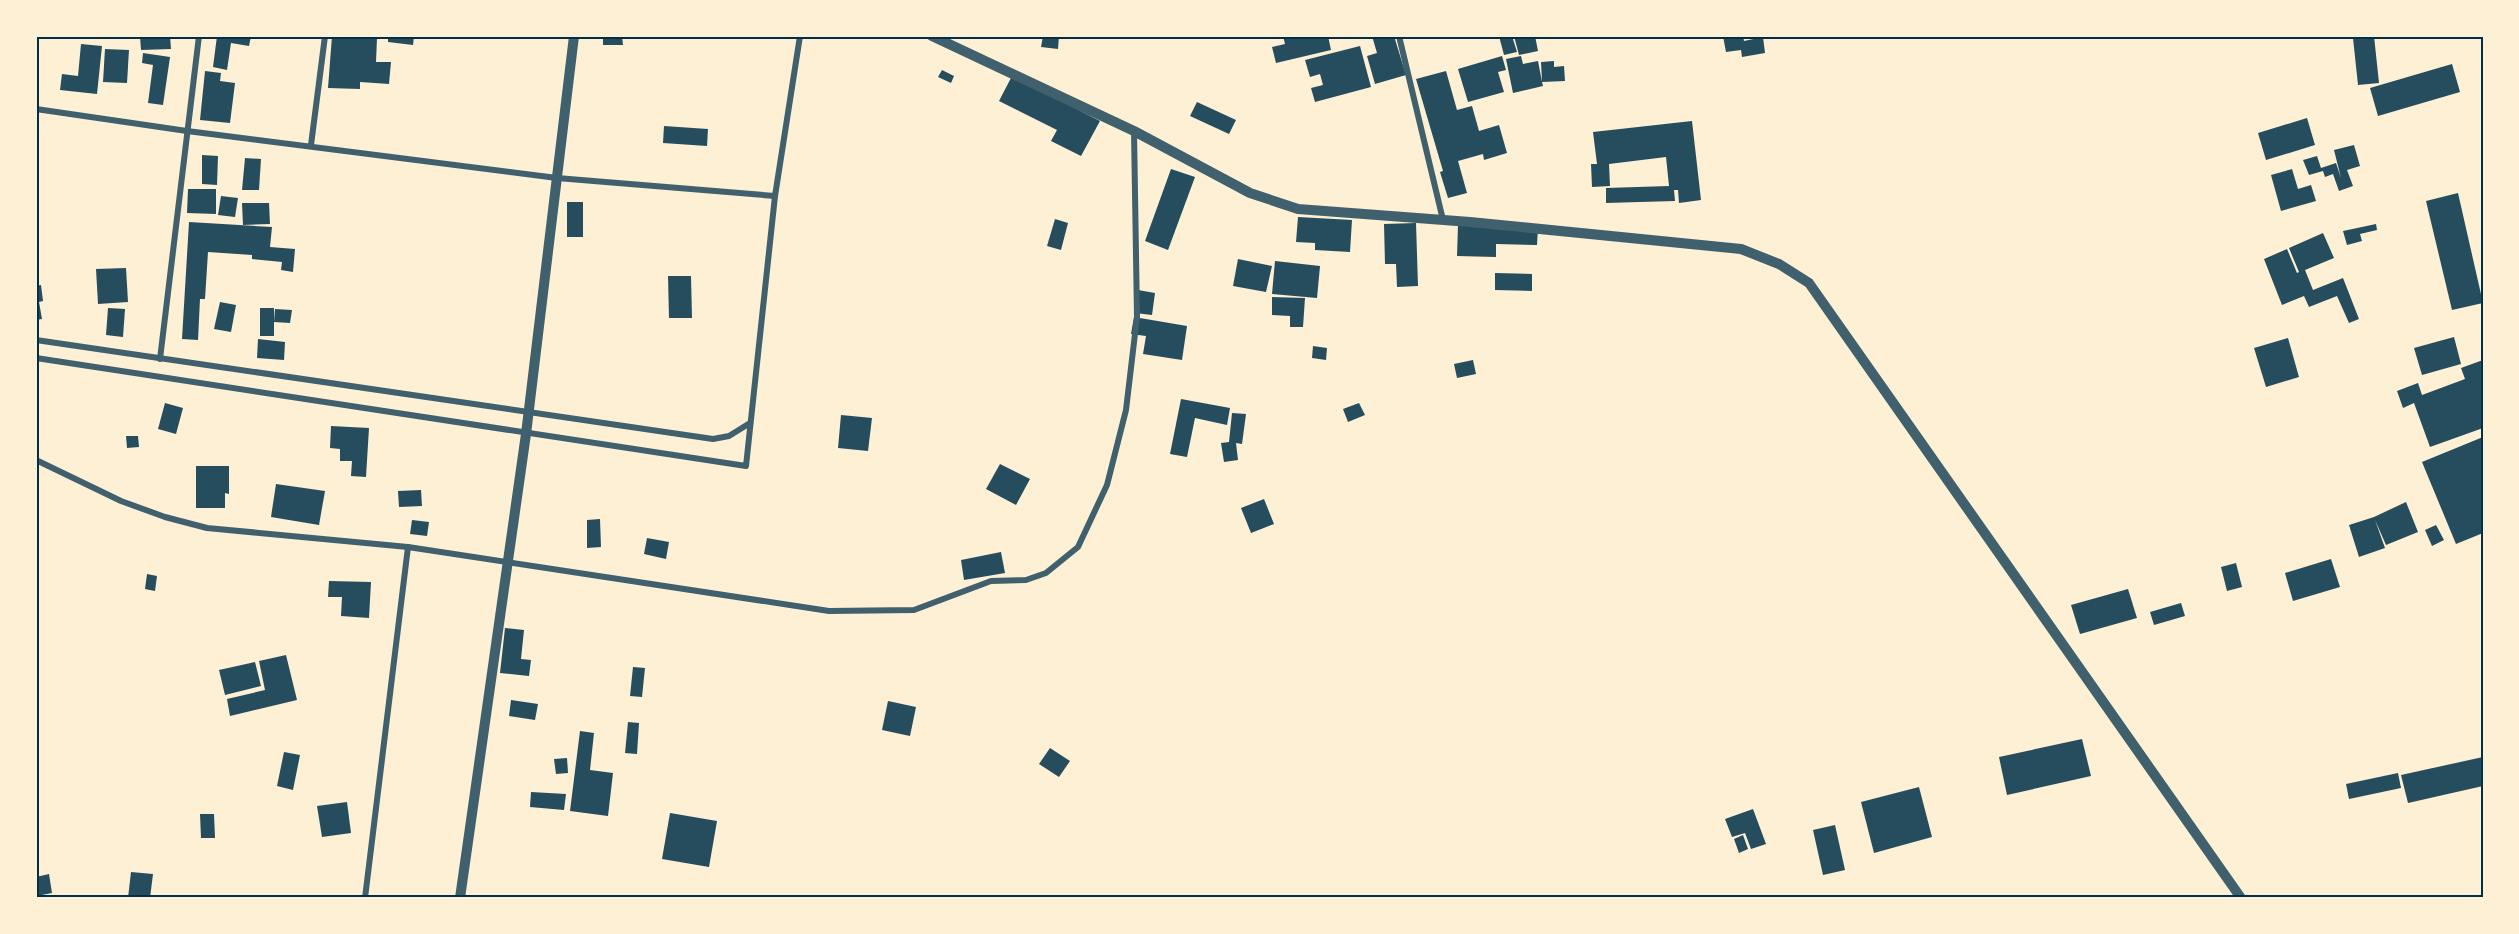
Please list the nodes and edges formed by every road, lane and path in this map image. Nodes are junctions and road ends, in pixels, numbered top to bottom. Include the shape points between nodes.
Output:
1 (199, 36) edge
2 (325, 36) edge
3 (574, 36) edge
4 (800, 36) edge
5 (932, 36) edge
6 (1399, 36) edge
7 (36, 109) edge
8 (187, 131) junction
9 (1134, 131) junction
10 (311, 145) junction
11 (557, 177) junction
12 (775, 196) junction
13 (1443, 220) junction
14 (36, 340) edge
15 (36, 358) edge
16 (160, 359) junction
17 (529, 413) junction
18 (750, 423) junction
19 (526, 434) junction
20 (36, 460) edge
21 (408, 547) junction
22 (508, 561) junction
23 (365, 898) edge
24 (460, 898) edge
25 (2241, 898) edge

1 - 8 street
2 - 10 street
3 - 11 street
4 - 12 street
5 - 9 street
6 - 13 street
7 - 8 street
8 - 10 street
8 - 16 street
9 - 13 street via 1250,193 1298,209
9 - 22 street via 1137,317 1126,410 1107,485 1078,548 1046,573 1026,580 991,581 914,610 829,612
10 - 11 street
11 - 12 street
11 - 17 street
12 - 18 street
13 - 25 street via 1741,249 1779,264 1809,283
14 - 16 street
15 - 19 street
16 - 17 street
17 - 18 street via 713,439 729,436
17 - 19 street
18 - 19 street via 746,466
19 - 22 street
20 - 21 street via 121,501 207,528
21 - 22 street
21 - 23 street
22 - 24 street

